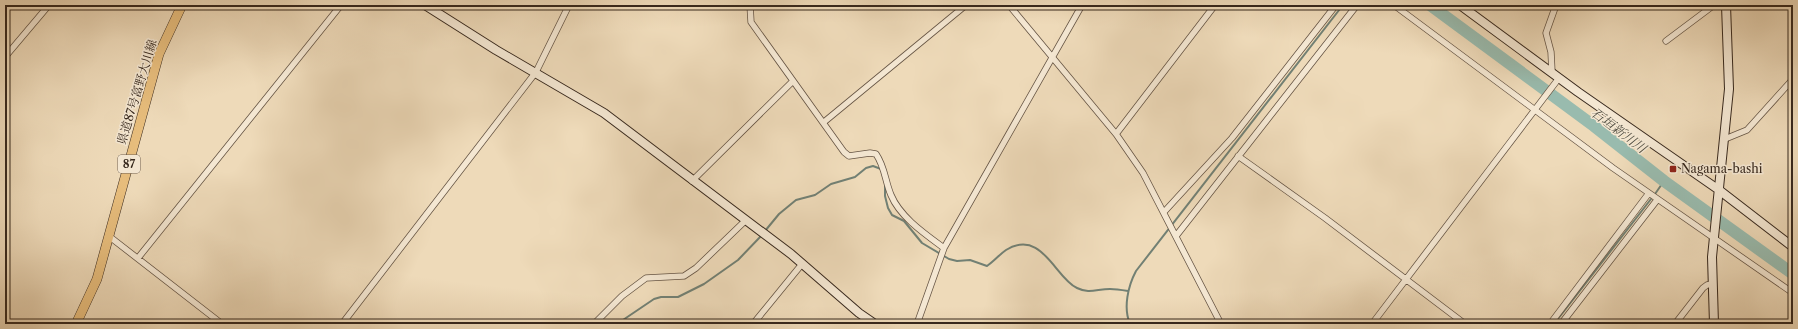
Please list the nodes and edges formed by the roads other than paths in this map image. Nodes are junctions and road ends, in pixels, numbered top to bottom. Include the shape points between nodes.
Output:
1 (49, 5) edge
2 (182, 5) edge
3 (341, 5) edge
4 (425, 5) edge
5 (569, 5) edge
6 (750, 5) edge
7 (966, 5) edge
8 (1009, 5) edge
9 (1082, 5) edge
10 (1215, 5) edge
11 (1336, 5) edge
12 (1357, 5) edge
13 (1394, 5) edge
14 (1460, 5) edge
15 (1556, 5) edge
16 (1714, 5) edge
17 (1726, 5) edge
18 (1666, 42) dead end
19 (5, 57) edge
20 (1052, 57) junction
21 (536, 72) junction
22 (1552, 72) junction
23 (1559, 78) junction
24 (1793, 79) edge
25 (794, 81) junction
26 (1534, 111) junction
27 (824, 122) junction
28 (1116, 134) junction
29 (1725, 139) junction
30 (1238, 156) junction
31 (692, 181) junction
32 (1720, 190) junction
33 (1649, 193) junction
34 (1657, 200) junction
35 (1164, 212) junction
36 (745, 221) junction
37 (1176, 236) junction
38 (110, 237) junction
39 (1714, 237) junction
40 (1793, 247) edge
41 (944, 248) junction
42 (138, 258) junction
43 (802, 264) junction
44 (1406, 280) junction
45 (1712, 284) junction
46 (1793, 293) edge
47 (76, 324) edge
48 (222, 324) edge
49 (342, 324) edge
50 (594, 324) edge
51 (753, 324) edge
52 (875, 324) edge
53 (917, 324) edge
54 (1221, 324) edge
55 (1372, 324) edge
56 (1465, 324) edge
57 (1550, 324) edge
58 (1561, 324) edge
59 (1675, 324) edge
60 (1714, 324) edge

1 - 19 street
2 - 38 main road, 県道87号富野大川線 / 87 via 155,69
3 - 42 street
4 - 21 street
5 - 21 street
6 - 25 street via 751,22
7 - 27 street
8 - 20 street
9 - 20 street
10 - 28 street
11 - 35 street via 1232,138
12 - 30 street
13 - 26 street
14 - 22 street
15 - 22 street via 1546,33 1551,52
16 - 18 street
17 - 29 street via 1729,89
20 - 28 street
20 - 41 street
21 - 31 street via 604,113
21 - 49 street
22 - 23 street
23 - 26 street
23 - 32 street
24 - 29 street via 1747,130
25 - 27 street
25 - 31 street
26 - 33 street
26 - 44 street
27 - 41 street via 849,156 876,154 882,163 891,195 900,210
28 - 35 street via 1143,173
29 - 32 street
30 - 37 street
30 - 44 street
31 - 36 street
32 - 39 street
32 - 40 street
33 - 34 street
33 - 57 street
34 - 39 street
34 - 58 street
35 - 37 street
36 - 43 street
36 - 50 street via 696,268 684,276 646,278 622,296
37 - 54 street
38 - 42 street
38 - 47 main road, 県道87号富野大川線 / 87 via 97,279
39 - 45 street
39 - 46 street
41 - 53 street
42 - 48 street
43 - 51 street
43 - 52 street
44 - 55 street
44 - 56 street
45 - 59 street via 1707,284 1703,288
45 - 60 street

